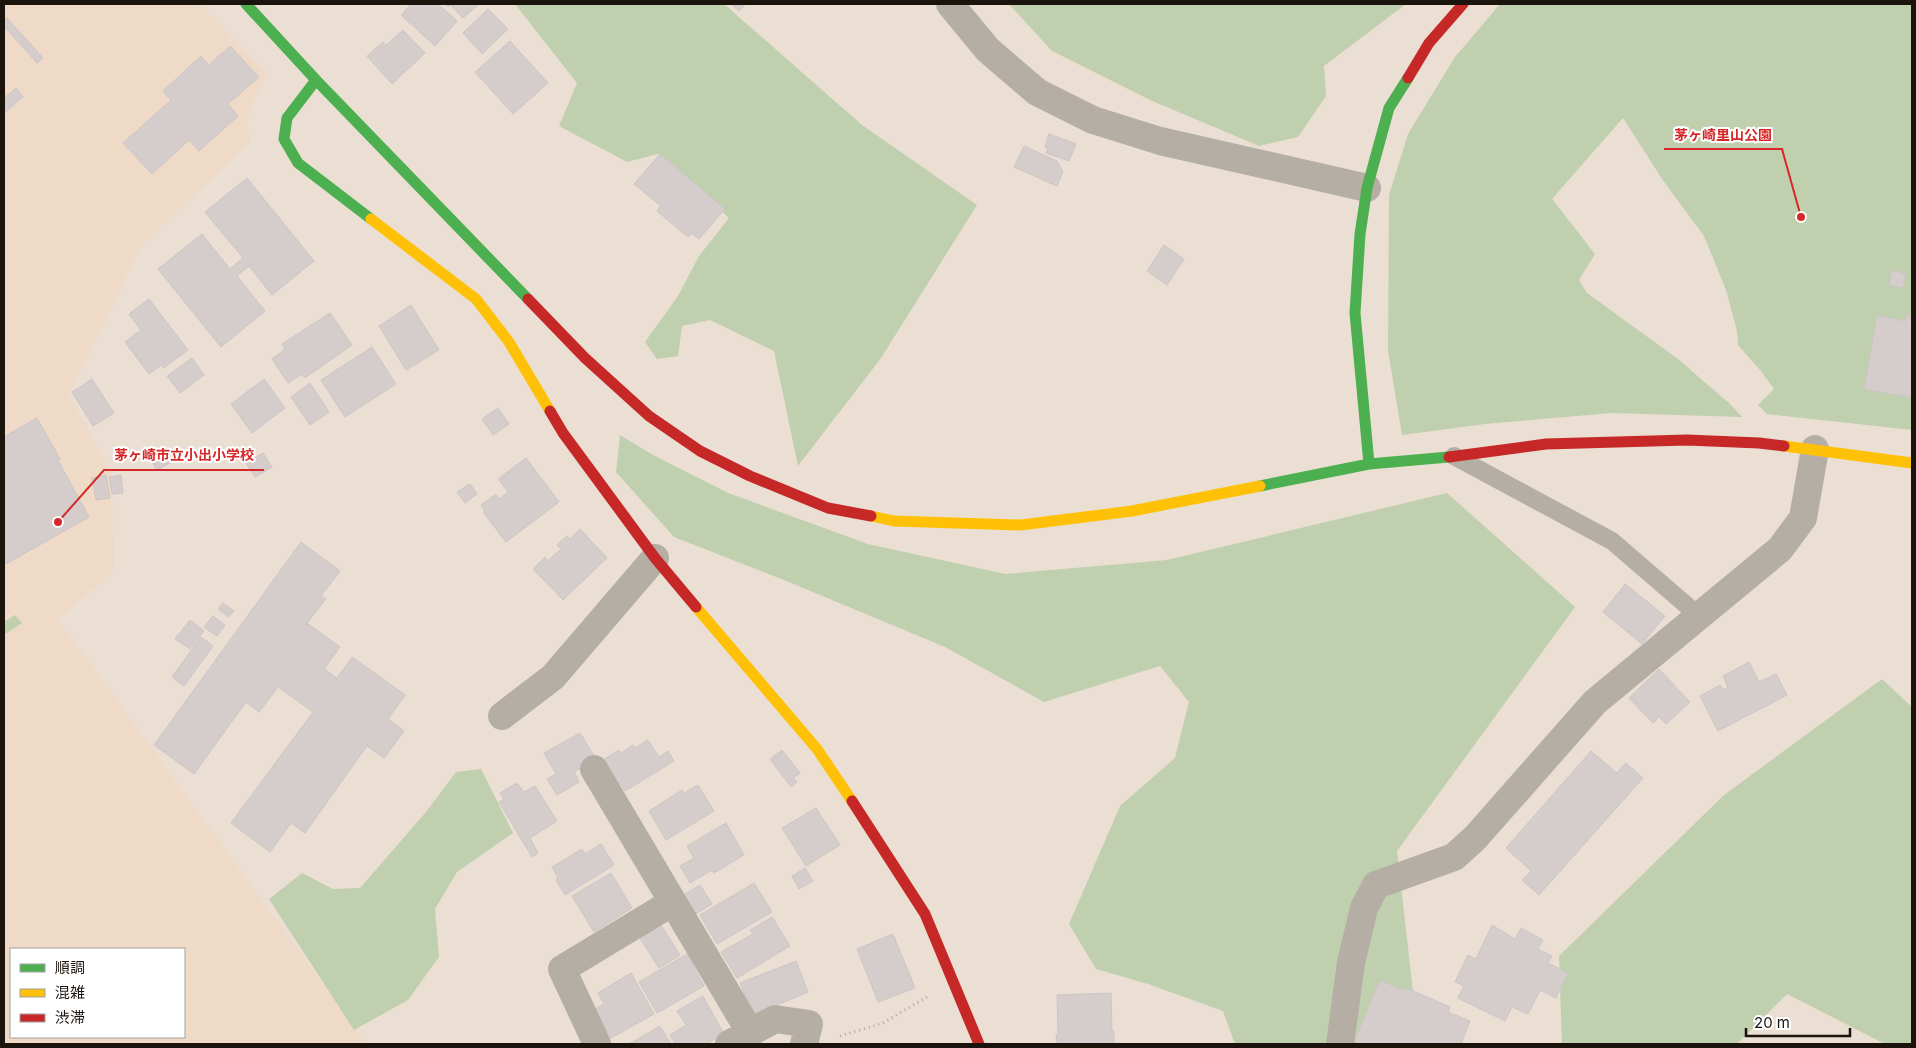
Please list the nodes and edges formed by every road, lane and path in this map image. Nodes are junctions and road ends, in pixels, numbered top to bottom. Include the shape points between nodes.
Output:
1 (246, 4) edge
2 (950, 4) edge
3 (1463, 4) edge
4 (316, 80) junction
5 (1367, 188) junction
6 (1815, 449) junction
7 (1454, 456) junction
8 (1912, 463) edge
9 (1369, 464) junction
10 (655, 558) junction
11 (1699, 616) junction
12 (502, 716) dead end
13 (594, 769) dead end
14 (673, 902) junction
15 (929, 996) dead end
16 (838, 1036) dead end
17 (740, 1038) edge
18 (596, 1044) edge
19 (804, 1044) edge
20 (979, 1044) edge
21 (1340, 1044) edge

1 - 4 street
2 - 5 street via 988,50 1037,92 1093,120 1160,141
3 - 5 street via 1429,43 1389,108
4 - 9 street via 584,358 649,416 700,451 828,508 894,521 1021,525 1132,511
4 - 10 street via 287,118 284,139 298,163 476,299 510,342 563,433
5 - 9 street via 1360,234 1355,314
6 - 7 street via 1687,440 1546,444
6 - 8 street
6 - 11 street via 1803,518 1780,549
7 - 9 street
7 - 11 lane via 1612,542
10 - 12 street via 553,678
10 - 20 street via 817,749 877,837 925,914
11 - 21 street via 1595,702 1475,838 1454,857 1376,885 1364,908 1351,963
13 - 14 street
14 - 17 street
14 - 18 street via 562,969
15 - 16 path via 883,1023
17 - 19 street via 775,1019 809,1024

